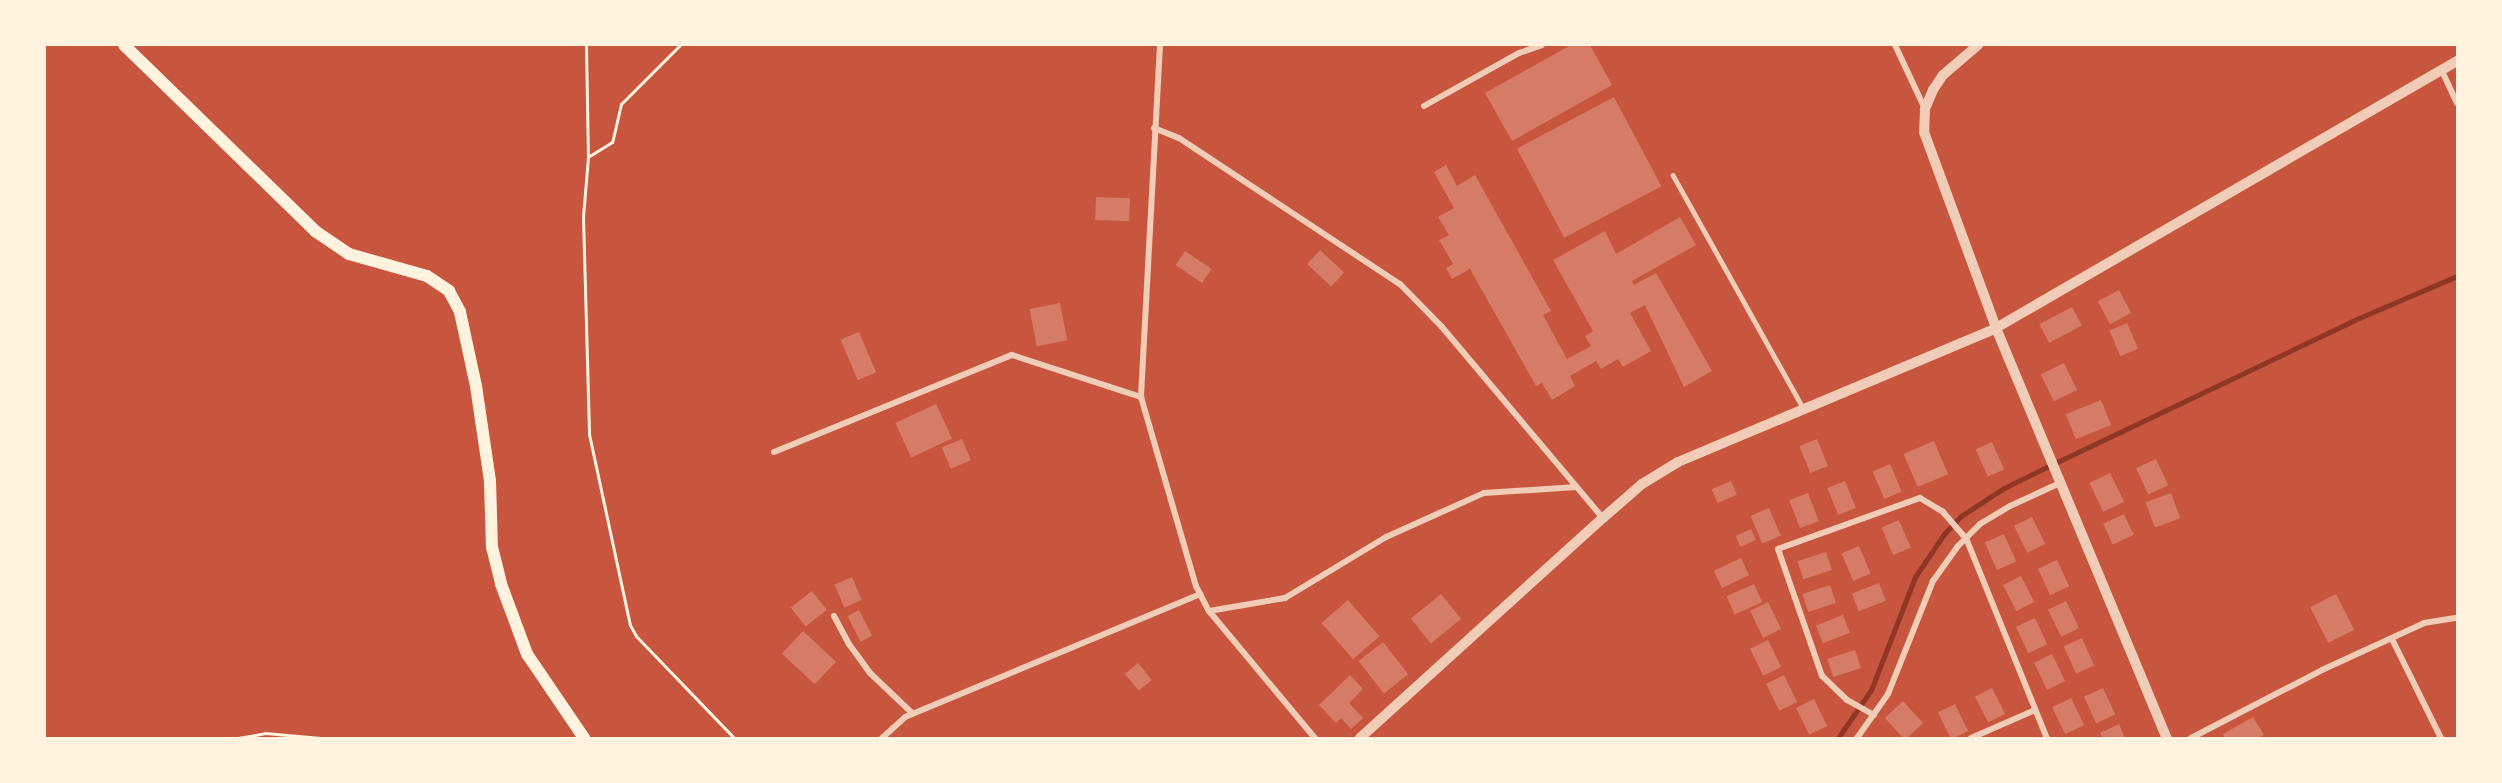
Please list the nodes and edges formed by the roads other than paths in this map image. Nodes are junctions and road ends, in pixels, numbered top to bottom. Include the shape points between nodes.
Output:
1 (124, 45) edge
2 (1160, 45) edge
3 (1542, 45) edge
4 (1895, 45) edge
5 (1978, 45) edge
6 (2457, 61) edge
7 (2442, 71) junction
8 (2457, 104) edge
9 (1424, 106) dead end
10 (1925, 109) junction
11 (1154, 128) junction
12 (1673, 175) dead end
13 (1996, 328) junction
14 (1141, 397) junction
15 (1803, 408) junction
16 (774, 452) dead end
17 (2060, 483) junction
18 (1576, 487) junction
19 (1603, 518) junction
20 (1966, 538) junction
21 (1200, 594) junction
22 (1209, 611) junction
23 (834, 616) dead end
24 (2457, 618) edge
25 (2392, 639) junction
26 (2035, 710) junction
27 (913, 714) junction
28 (1874, 715) junction
29 (584, 738) edge
30 (882, 738) edge
31 (1315, 738) edge
32 (1360, 738) edge
33 (1857, 738) edge
34 (1971, 738) edge
35 (2047, 738) edge
36 (2167, 738) edge
37 (2191, 738) edge
38 (2441, 738) edge

1 - 29 main road via 315,231 349,254 427,276 448,291 463,323 476,386 490,481 492,547 501,584 527,654
2 - 11 street
3 - 9 street via 1519,53
4 - 10 street
5 - 10 street via 1943,75
6 - 7 street
7 - 8 street
7 - 13 street
10 - 13 street via 1924,132
11 - 14 street
11 - 18 street via 1179,138 1400,284 1442,327
12 - 15 lane
13 - 15 street
13 - 17 street
14 - 16 street via 1012,355
14 - 21 street
15 - 19 street via 1684,458 1642,484
17 - 20 street via 2010,506 1980,524
17 - 36 street
18 - 19 street
18 - 22 street via 1484,493 1386,537 1285,598
19 - 32 street
20 - 26 street
20 - 28 street via 1933,581 1888,694
20 - 28 street via 1943,513 1920,498 1778,549 1822,676 1847,700
21 - 22 street
21 - 27 street
22 - 31 street
23 - 27 street via 870,673
24 - 25 street via 2424,623
25 - 37 street via 2322,670
25 - 38 street
26 - 34 street
26 - 35 street
27 - 30 street
28 - 33 street

